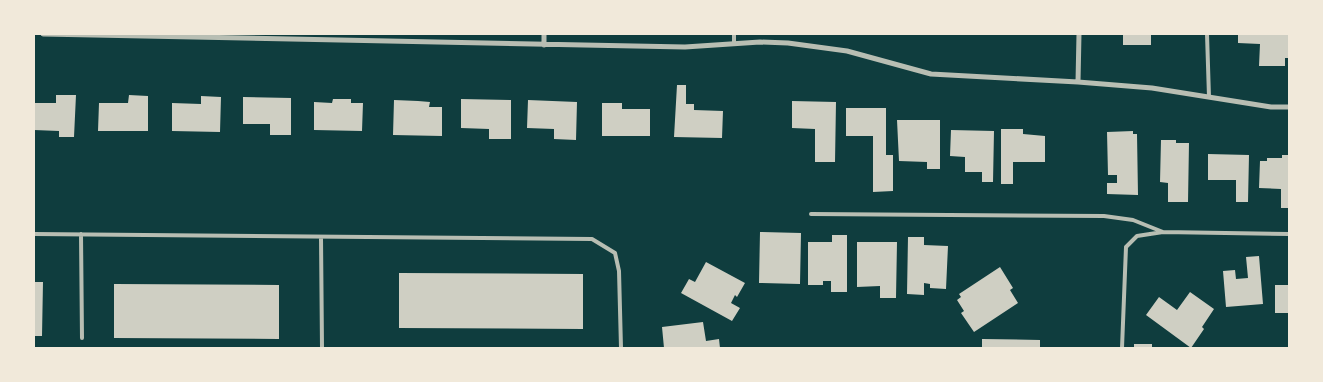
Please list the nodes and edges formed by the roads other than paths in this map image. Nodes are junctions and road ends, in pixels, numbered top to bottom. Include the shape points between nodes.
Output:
1 (43, 34) edge
2 (544, 34) edge
3 (734, 34) edge
4 (1079, 34) edge
5 (1207, 34) edge
6 (190, 35) edge
7 (734, 44) junction
8 (544, 45) junction
9 (1078, 82) junction
10 (1209, 97) junction
11 (1289, 107) edge
12 (811, 214) dead end
13 (1163, 232) junction
14 (34, 234) edge
15 (81, 234) junction
16 (1289, 234) edge
17 (321, 236) junction
18 (82, 338) dead end
19 (322, 348) edge
20 (621, 348) edge
21 (1122, 348) edge

1 - 6 street
2 - 8 street
3 - 7 lane
4 - 9 street
5 - 10 lane
6 - 8 street
7 - 8 street via 685,48
7 - 9 street via 788,43 847,51 931,74
9 - 10 street
10 - 11 street
12 - 13 lane via 1104,216 1133,220
13 - 16 lane
13 - 21 lane via 1137,236 1126,247
14 - 15 lane
15 - 17 lane
15 - 18 lane
17 - 19 lane
17 - 20 lane via 592,239 615,253 619,271

